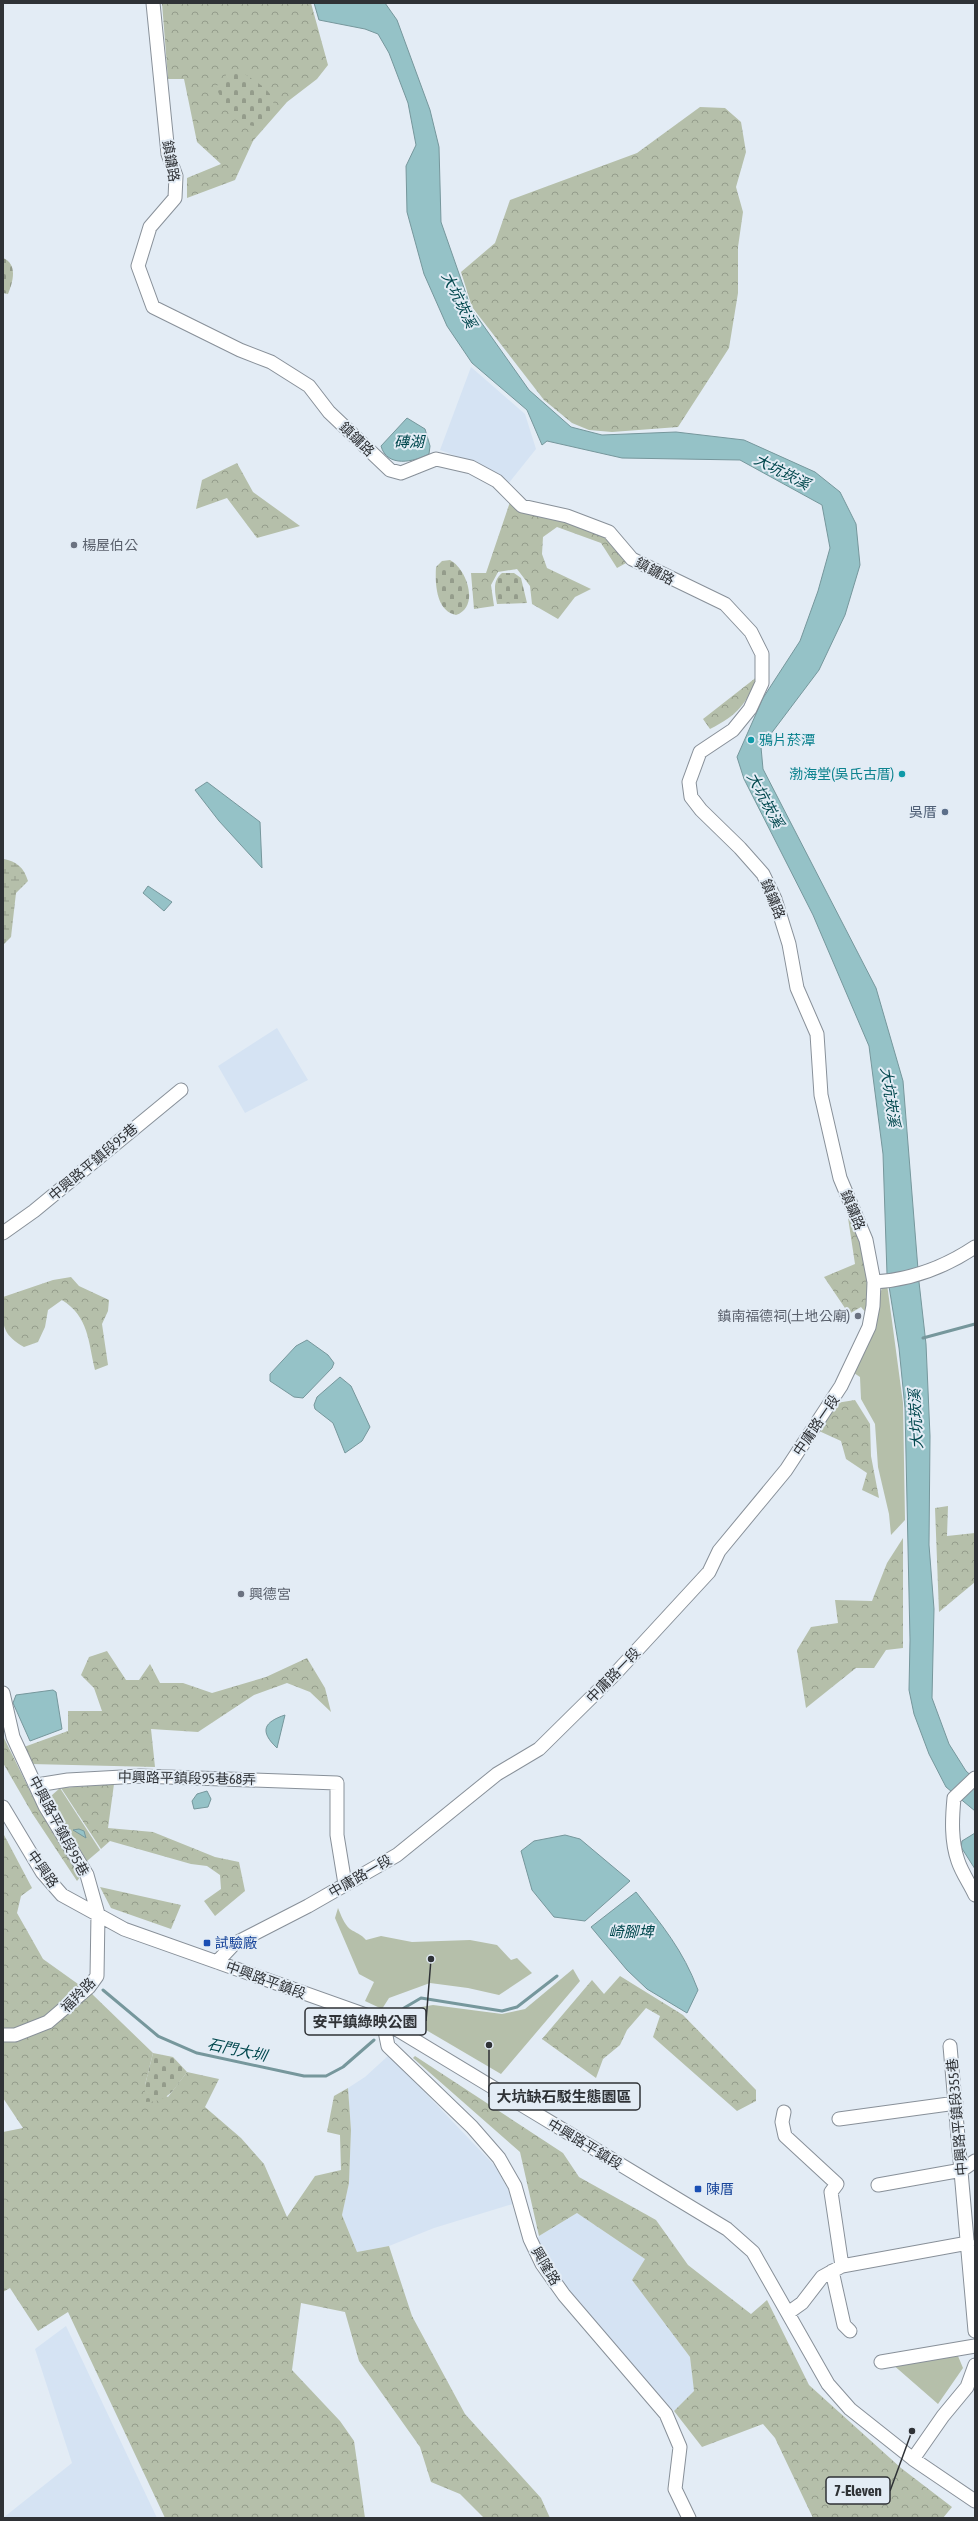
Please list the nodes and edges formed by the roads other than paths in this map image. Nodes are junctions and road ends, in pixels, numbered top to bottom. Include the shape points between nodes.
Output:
1 (153, 3) edge
2 (182, 1090) dead end
3 (3, 1233) edge
4 (975, 1247) edge
5 (879, 1281) junction
6 (3, 1693) edge
7 (975, 1778) edge
8 (37, 1785) junction
9 (3, 1808) edge
10 (345, 1884) junction
11 (975, 1896) edge
12 (98, 1914) junction
13 (217, 1962) junction
14 (383, 2021) junction
15 (3, 2034) edge
16 (950, 2046) dead end
17 (956, 2102) junction
18 (784, 2112) dead end
19 (839, 2119) dead end
20 (975, 2161) edge
21 (962, 2170) junction
22 (878, 2185) dead end
23 (968, 2243) junction
24 (837, 2268) junction
25 (788, 2314) junction
26 (850, 2331) dead end
27 (975, 2331) edge
28 (975, 2346) edge
29 (881, 2362) dead end
30 (975, 2365) edge
31 (971, 2390) edge
32 (913, 2459) junction
33 (975, 2501) edge
34 (689, 2518) edge

1 - 5 street, 鎮鏞路 via 168,154 176,176 175,198 150,228 138,266 153,307 240,350 271,362 309,386 329,412 390,470 401,473 436,459 471,468 497,481 522,506 567,516 609,532 632,559 725,604 751,632 762,654 762,683 750,709 733,730 700,752 689,782 691,797 763,874 775,899 789,944 797,988 817,1034 821,1095 840,1178 866,1240
2 - 3 street, 中興路平鎮段95巷 via 34,1211
4 - 5 street via 954,1261 921,1274
5 - 10 street, 中庸路一段 via 869,1327 842,1386 786,1470 719,1551 709,1572 690,1595 539,1749 497,1774 397,1855
6 - 8 street, 中興路平鎮段95巷 via 13,1737
7 - 11 street via 954,1798 954,1844 958,1862
8 - 10 street, 中興路平鎮段95巷68弄 via 68,1780 140,1776 337,1783 337,1835
8 - 12 street, 中興路平鎮段95巷 via 45,1806 87,1875
9 - 12 street, 中興路 via 42,1872 62,1895
10 - 13 street, 中庸路一段 via 234,1944
12 - 13 street, 中興路平鎮段 via 124,1929
12 - 15 street, 福羚路 via 97,1976 89,1987 48,2022 15,2034
13 - 14 street, 中興路平鎮段
14 - 25 street, 中興路平鎮段 via 727,2229 753,2252
14 - 34 street, 興隆路 via 388,2046 472,2127 499,2158 515,2186 530,2238 542,2264 564,2295 666,2414 680,2447 675,2488
16 - 17 street, 中興路平鎮段355巷
17 - 19 street
17 - 21 street, 中興路平鎮段355巷
18 - 24 street via 782,2122 785,2136 837,2184 830,2192
20 - 21 street
21 - 22 street
21 - 23 street, 中興路平鎮段355巷
23 - 24 street
23 - 27 street, 中興路平鎮段355巷
24 - 25 street via 822,2277 802,2303
24 - 26 street via 844,2325
25 - 32 street, 中興路平鎮段 via 828,2384 850,2409
28 - 29 street
30 - 31 street
31 - 32 street via 943,2416
32 - 33 street, 中興路平鎮段

